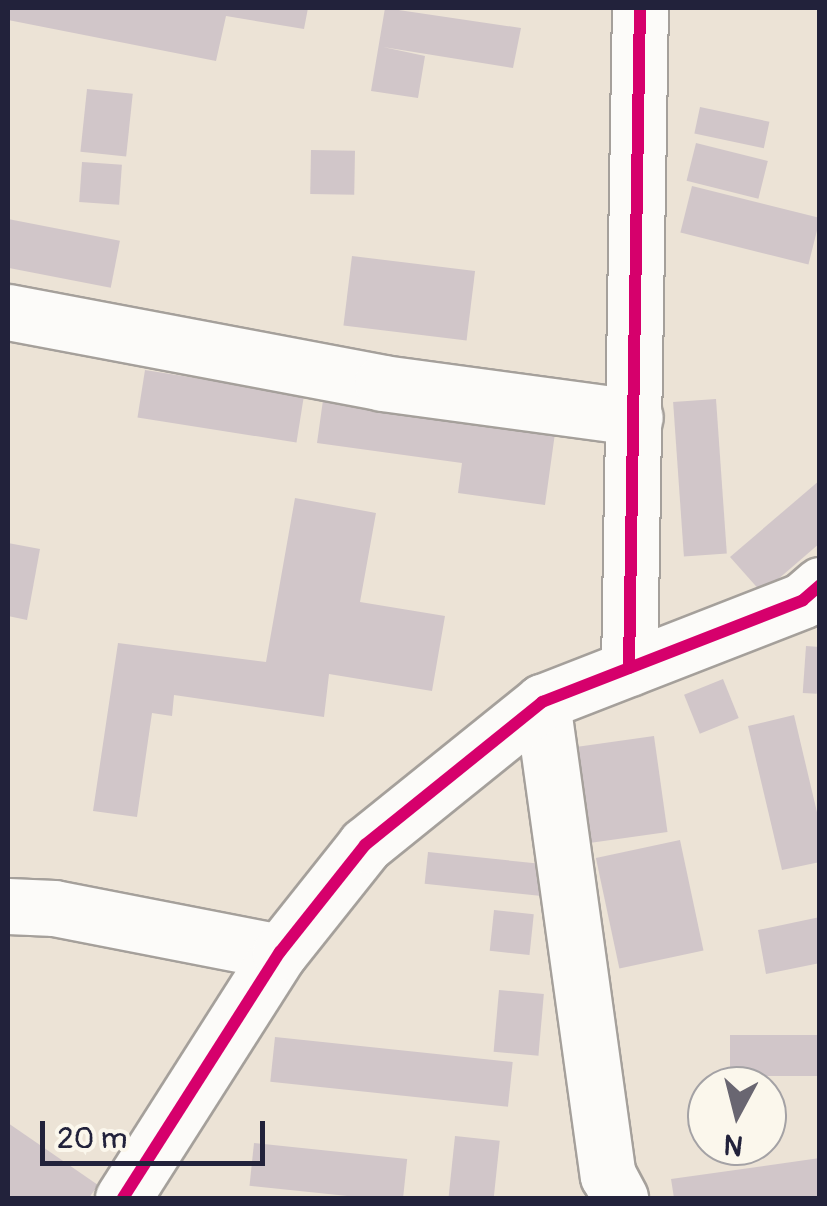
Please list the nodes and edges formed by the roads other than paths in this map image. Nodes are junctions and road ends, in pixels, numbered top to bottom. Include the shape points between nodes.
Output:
1 (640, 8) edge
2 (8, 312) edge
3 (635, 416) junction
4 (820, 585) edge
5 (629, 668) junction
6 (542, 702) junction
7 (8, 906) edge
8 (280, 952) junction
9 (123, 1198) edge
10 (620, 1198) edge

1 - 3 street
2 - 3 street via 382,383
3 - 5 street
4 - 5 street via 803,600
5 - 6 street
6 - 8 street via 365,845
6 - 10 street via 608,1175
7 - 8 street via 54,908
8 - 9 street

